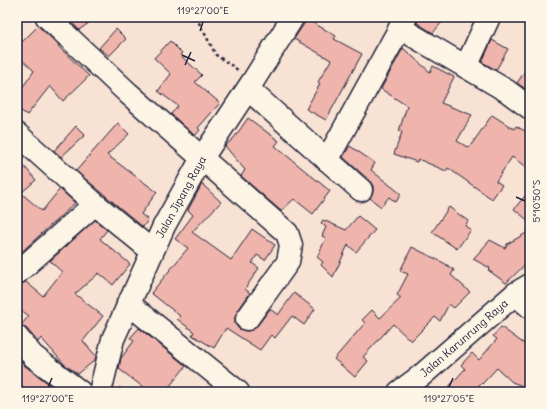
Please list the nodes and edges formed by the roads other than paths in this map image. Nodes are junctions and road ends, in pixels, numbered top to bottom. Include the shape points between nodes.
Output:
1 (47, 17) edge
2 (293, 17) edge
3 (489, 17) edge
4 (403, 23) edge
5 (466, 67) junction
6 (251, 85) junction
7 (530, 108) edge
8 (17, 134) edge
9 (202, 158) junction
10 (327, 160) junction
11 (361, 190) dead end
12 (95, 204) junction
13 (152, 251) junction
14 (17, 273) edge
15 (525, 295) edge
16 (128, 303) junction
17 (247, 320) dead end
18 (17, 337) edge
19 (80, 392) edge
20 (100, 392) edge
21 (238, 392) edge
22 (399, 392) edge

1 - 9 street
2 - 6 street, Jalan Jipang Raya
3 - 5 street
4 - 5 street
4 - 10 street
5 - 7 street
6 - 9 street, Jalan Jipang Raya
6 - 10 street
8 - 12 street
9 - 13 street, Jalan Jipang Raya
9 - 17 street via 287,233 291,245 288,262
10 - 11 street
12 - 13 street
12 - 14 street
13 - 16 street, Jalan Jipang Raya
15 - 22 street, Jalan Karunrung Raya
16 - 20 street, Jalan Jipang Raya via 112,339
16 - 21 street
18 - 19 street via 33,356

